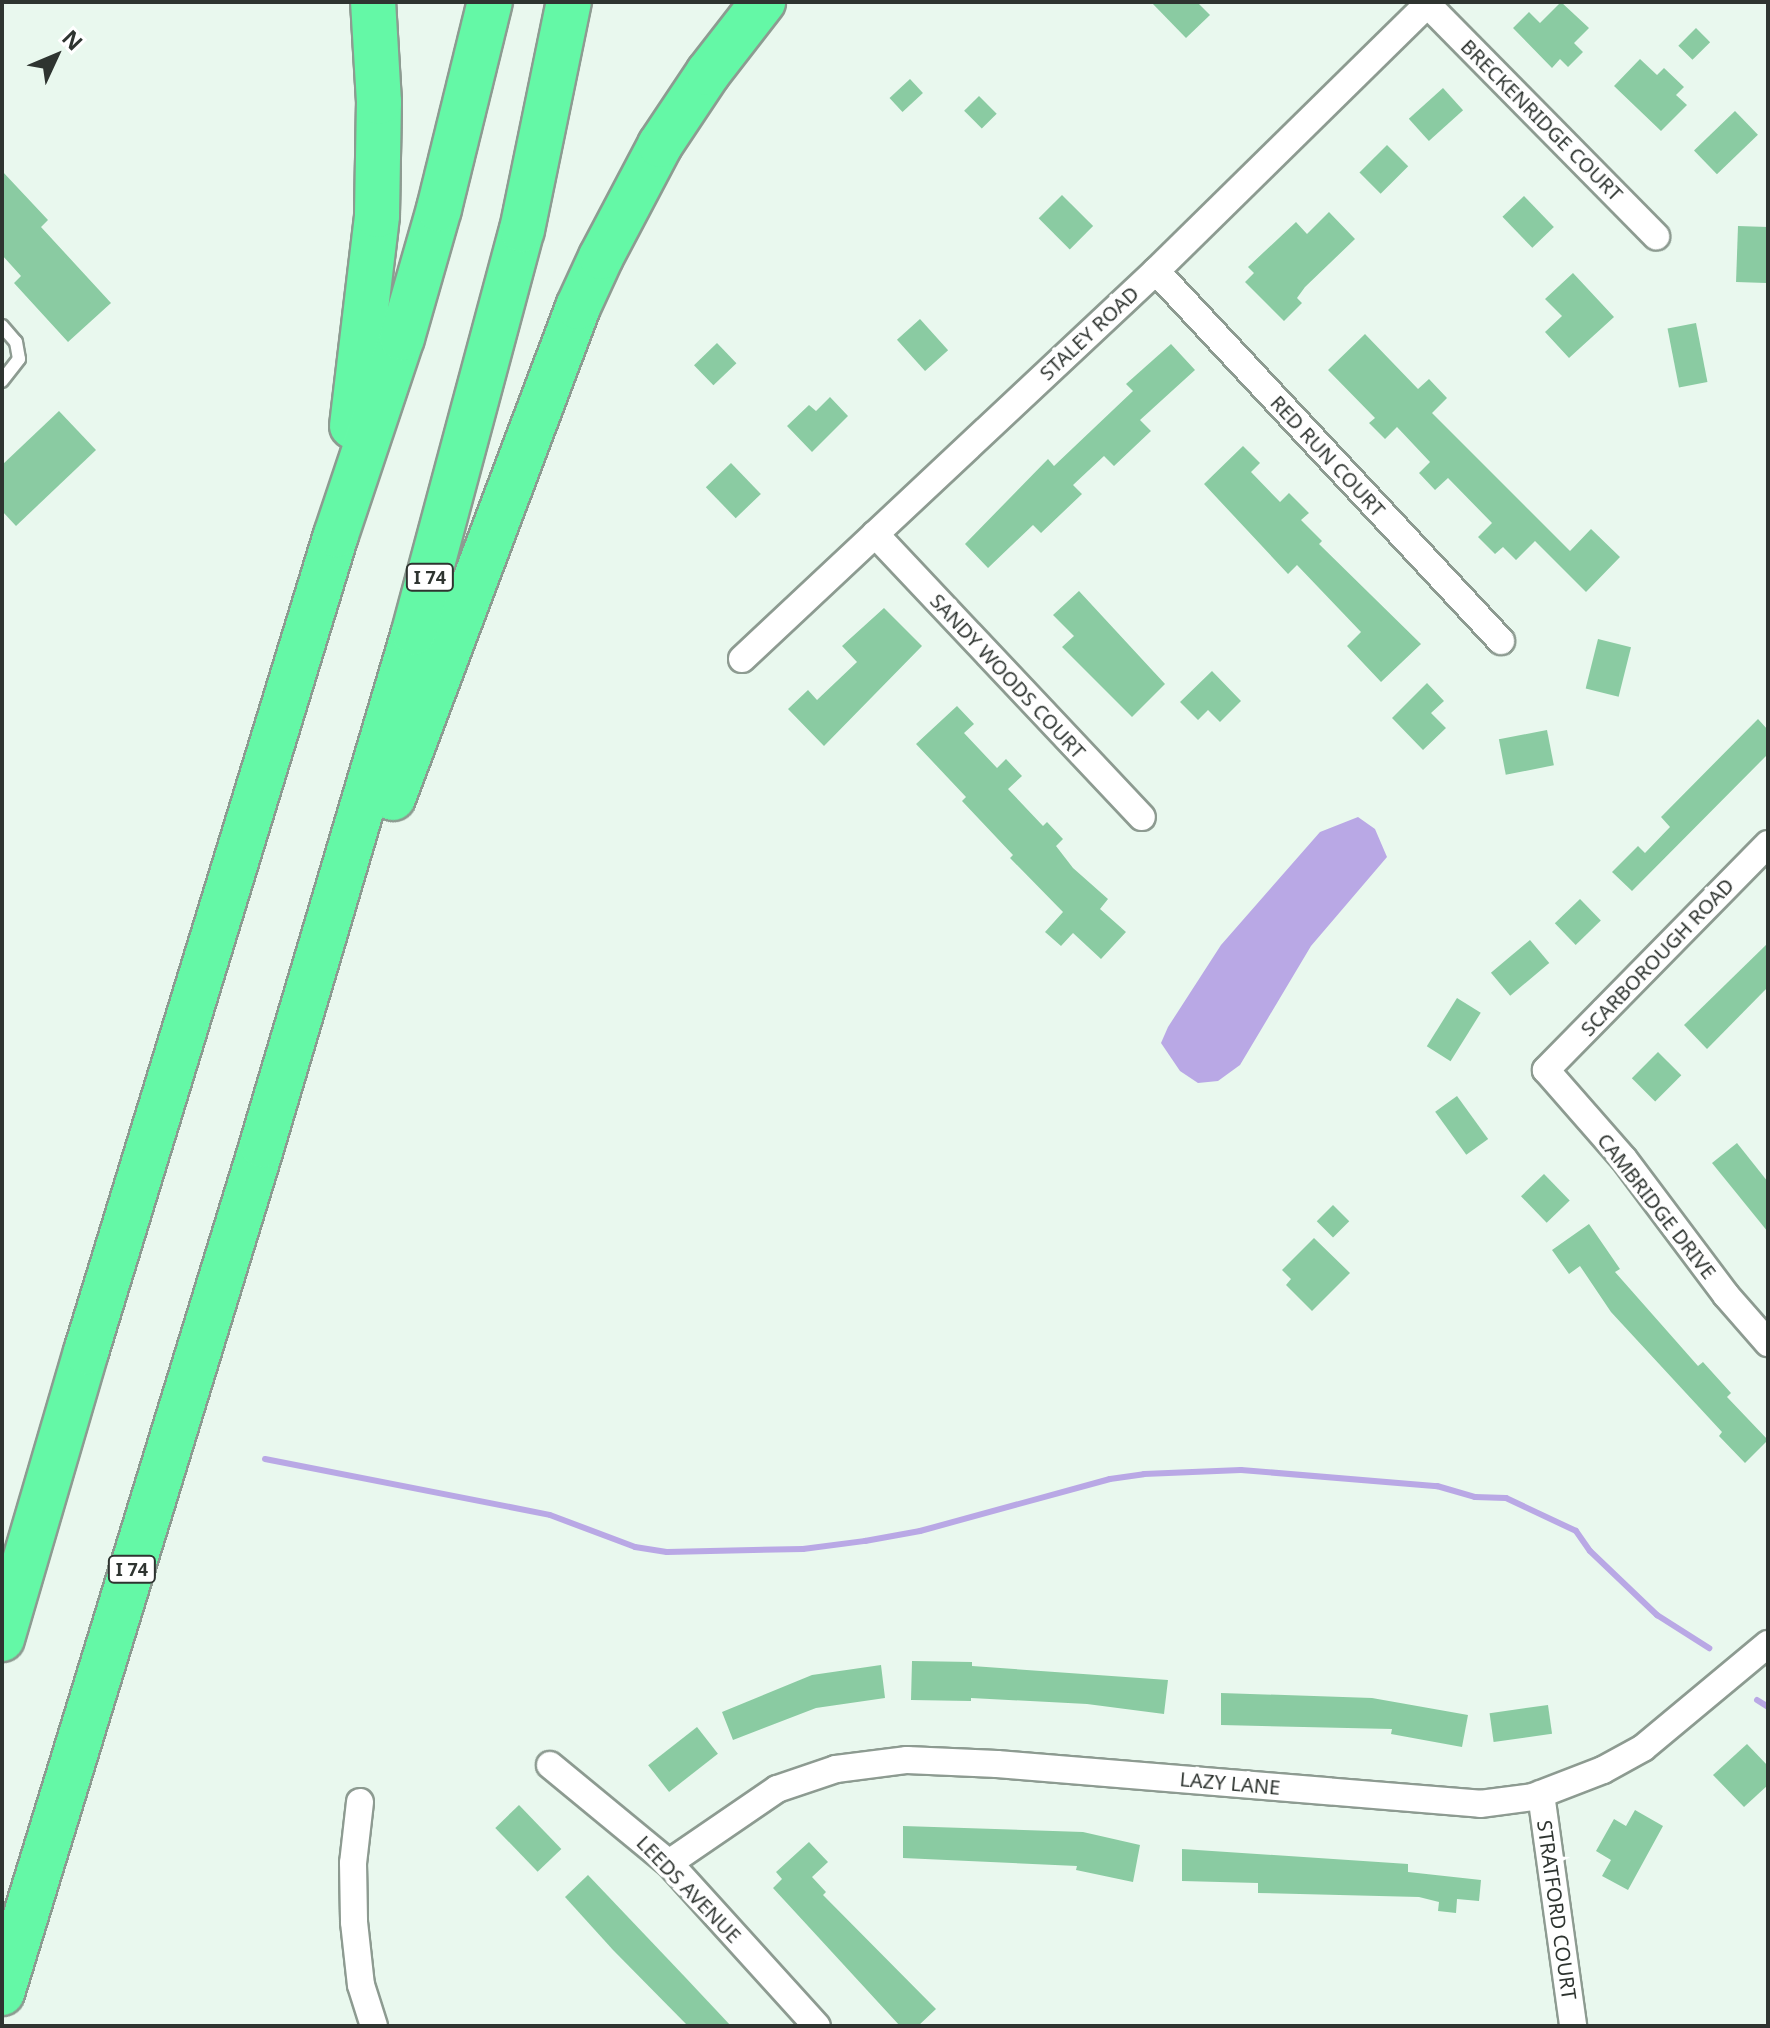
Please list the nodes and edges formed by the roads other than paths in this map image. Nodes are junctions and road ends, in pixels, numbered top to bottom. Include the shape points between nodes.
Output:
1 (373, 2) edge
2 (490, 2) edge
3 (569, 2) edge
4 (763, 2) edge
5 (1429, 3) edge
6 (1656, 236) dead end
7 (1156, 271) junction
8 (2, 326) edge
9 (2, 381) edge
10 (875, 534) junction
11 (336, 535) junction
12 (1501, 641) dead end
13 (742, 659) dead end
14 (1142, 817) dead end
15 (1768, 844) edge
16 (1546, 1070) joint
17 (262, 1145) junction
18 (1768, 1343) edge
19 (2, 1639) edge
20 (1768, 1644) edge
21 (550, 1765) dead end
22 (1541, 1794) junction
23 (360, 1802) dead end
24 (669, 1863) junction
25 (2, 1993) edge
26 (374, 2026) edge
27 (817, 2026) edge
28 (1573, 2026) edge

1 - 11 highway via 379,102 377,215
2 - 11 highway via 402,338
3 - 17 highway, I 74 via 485,378
4 - 17 highway via 660,145 578,307
5 - 6 street, BRECKENRIDGE COURT
5 - 7 street, STALEY ROAD
7 - 10 street, STALEY ROAD
7 - 12 street, RED RUN COURT
8 - 9 lane via 16,342 19,359
10 - 13 street, STALEY ROAD
10 - 14 street, SANDY WOODS COURT
11 - 19 highway
15 - 16 street, SCARBOROUGH ROAD
16 - 18 street, CAMBRIDGE DRIVE via 1624,1159
17 - 25 highway, I 74
20 - 22 street, LAZY LANE via 1643,1748
21 - 24 street, LEEDS AVENUE
22 - 24 street, LAZY LANE via 1480,1804 907,1760 836,1769 777,1789
22 - 28 street, STRATFORD COURT
23 - 26 street via 354,1922 361,1985
24 - 27 street, LEEDS AVENUE

